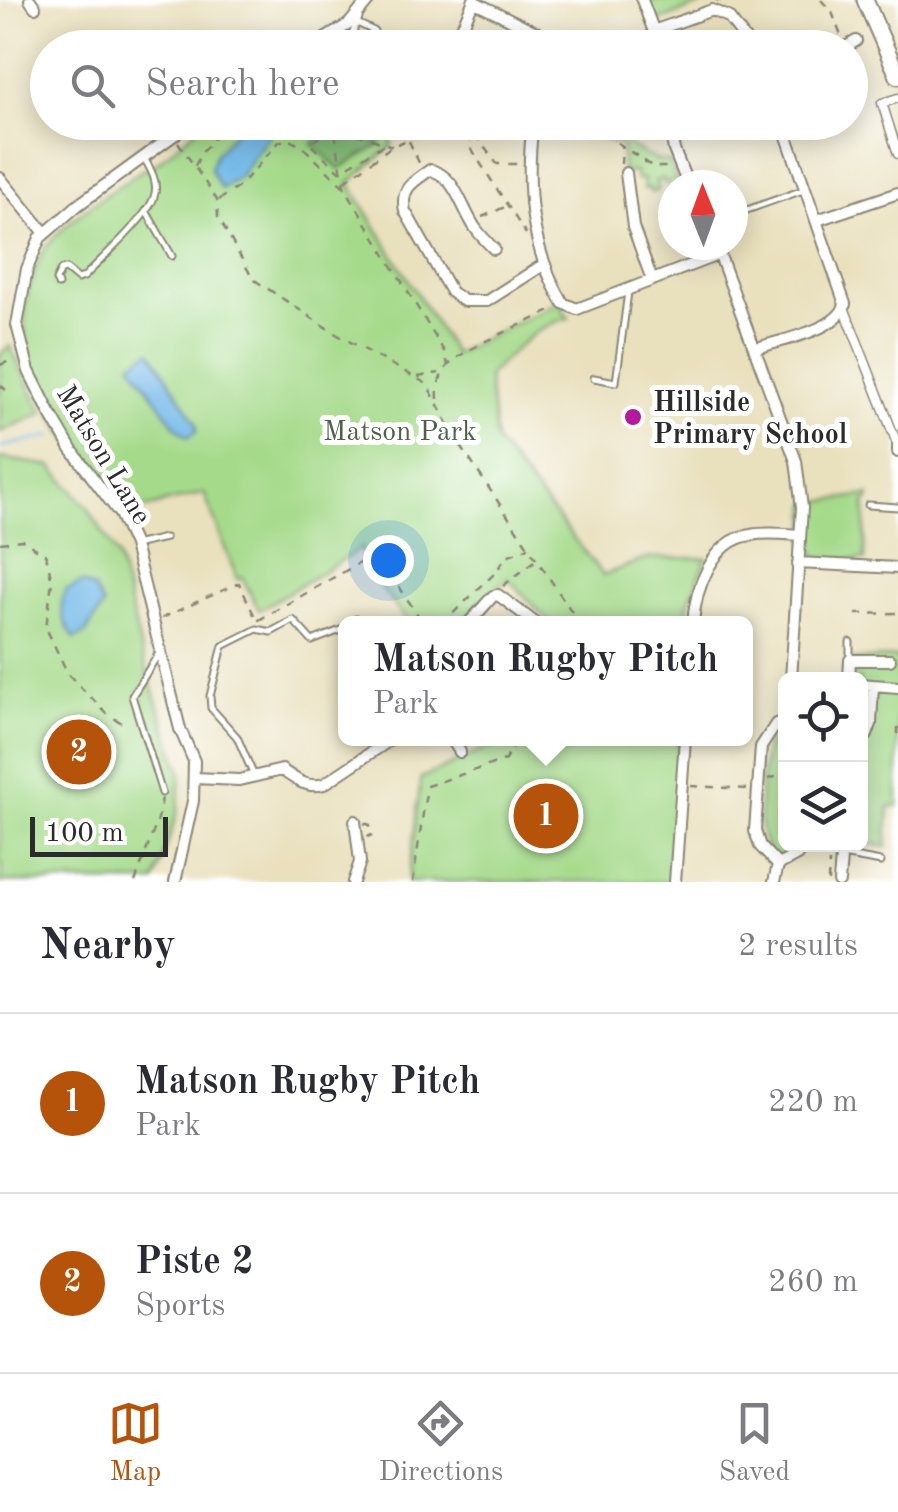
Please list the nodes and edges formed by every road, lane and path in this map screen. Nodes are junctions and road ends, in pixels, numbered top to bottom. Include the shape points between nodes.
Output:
1 (474, 0) edge
2 (642, 0) edge
3 (821, 0) edge
4 (865, 0) edge
5 (719, 3) edge
6 (366, 4) edge
7 (357, 23) junction
8 (342, 30) edge
9 (354, 30) edge
10 (359, 30) edge
11 (372, 30) edge
12 (460, 30) edge
13 (530, 30) edge
14 (656, 30) joint
15 (738, 30) edge
16 (841, 30) edge
17 (898, 76) edge
18 (898, 98) edge
19 (171, 140) edge
20 (175, 140) edge
21 (212, 140) edge
22 (315, 140) edge
23 (336, 140) edge
24 (370, 140) edge
25 (410, 140) joint
26 (470, 140) edge
27 (479, 140) edge
28 (531, 140) edge
29 (613, 140) edge
30 (673, 140) edge
31 (788, 140) edge
32 (310, 144) junction
33 (383, 145) junction
34 (302, 146) junction
35 (392, 146) junction
36 (898, 154) edge
37 (144, 158) junction
38 (529, 164) junction
39 (679, 166) junction
40 (194, 167) junction
41 (681, 170) edge
42 (340, 171) junction
43 (626, 173) dead end
44 (424, 174) junction
45 (0, 178) edge
46 (344, 184) junction
47 (806, 189) junction
48 (898, 193) edge
49 (217, 200) junction
50 (530, 203) junction
51 (508, 206) junction
52 (146, 210) junction
53 (748, 210) dead end
54 (817, 220) junction
55 (472, 221) junction
56 (45, 233) junction
57 (528, 238) dead end
58 (494, 249) dead end
59 (172, 256) dead end
60 (696, 260) edge
61 (722, 260) edge
62 (543, 265) junction
63 (652, 280) junction
64 (58, 285) dead end
65 (628, 289) junction
66 (563, 303) junction
67 (844, 310) junction
68 (756, 348) junction
69 (24, 355) junction
70 (0, 364) edge
71 (448, 365) junction
72 (443, 372) junction
73 (416, 376) junction
74 (594, 378) dead end
75 (0, 386) edge
76 (6, 390) dead end
77 (439, 406) junction
78 (898, 448) edge
79 (868, 505) dead end
80 (898, 507) edge
81 (800, 536) junction
82 (165, 538) dead end
83 (0, 544) edge
84 (134, 546) junction
85 (529, 547) junction
86 (536, 559) junction
87 (798, 563) junction
88 (898, 568) edge
89 (498, 595) junction
90 (898, 613) edge
91 (856, 614) dead end
92 (418, 616) edge
93 (450, 616) edge
94 (475, 616) edge
95 (526, 616) edge
96 (575, 616) edge
97 (693, 616) edge
98 (151, 623) junction
99 (338, 631) edge
100 (850, 642) dead end
101 (159, 653) junction
102 (850, 660) junction
103 (890, 660) dead end
104 (792, 672) edge
105 (849, 672) edge
106 (868, 684) edge
107 (898, 687) edge
108 (868, 692) edge
109 (122, 723) dead end
110 (778, 723) edge
111 (898, 727) edge
112 (868, 733) edge
113 (898, 734) edge
114 (381, 746) edge
115 (457, 746) edge
116 (514, 746) edge
117 (684, 746) edge
118 (460, 752) dead end
119 (254, 776) junction
120 (194, 778) junction
121 (778, 778) edge
122 (688, 785) dead end
123 (754, 785) junction
124 (162, 794) joint
125 (360, 827) dead end
126 (798, 852) edge
127 (842, 852) edge
128 (848, 852) edge
129 (830, 862) dead end
130 (880, 862) dead end
131 (778, 865) junction
132 (135, 882) edge
133 (175, 882) edge
134 (353, 882) edge
135 (413, 882) edge
136 (675, 882) edge
137 (774, 882) edge
138 (828, 882) edge
139 (839, 882) edge

1 - 12 street
1 - 13 street
2 - 14 street
3 - 16 path
4 - 17 main road
5 - 14 street
5 - 15 street
6 - 7 lane
6 - 8 street
7 - 9 lane
7 - 10 lane
7 - 11 lane
18 - 36 street via 882,103
19 - 37 street, Matson Lane
20 - 40 path
21 - 40 path
22 - 32 path
23 - 42 path
24 - 33 path
25 - 35 path
25 - 44 path
26 - 51 path
27 - 38 path via 497,164
28 - 38 street
29 - 39 path via 654,167
30 - 39 street
31 - 47 street
32 - 34 path
32 - 42 path
33 - 35 path
33 - 42 path
34 - 46 path
34 - 49 path via 278,142 240,186
35 - 46 path
37 - 52 lane via 156,183
37 - 56 street, Matson Lane
38 - 50 street
39 - 41 street
40 - 49 path
42 - 46 path
43 - 63 street via 632,227
44 - 55 street via 438,171 450,182
44 - 62 street via 407,187 405,211 451,292 464,302 487,302
45 - 56 street
46 - 71 path
47 - 53 lane
47 - 54 street
48 - 54 street
49 - 73 path via 218,217 253,279
50 - 51 path
50 - 62 street
51 - 55 path
51 - 57 path
52 - 59 lane
52 - 64 lane via 84,277 61,270
54 - 67 street
55 - 58 street
56 - 69 street, Matson Lane via 18,308
60 - 63 street
61 - 68 street
62 - 66 street
63 - 65 street
65 - 66 street via 577,309
65 - 74 lane via 616,382
66 - 71 path
67 - 68 street via 828,324
67 - 78 street
68 - 81 street via 796,461
69 - 70 path
69 - 84 street, Matson Lane via 64,436 120,514
71 - 72 path
72 - 73 path
72 - 77 path
73 - 77 path
75 - 76 path
77 - 85 path
79 - 80 lane
81 - 87 street
81 - 97 street via 749,535 730,542 702,582
82 - 84 lane
83 - 109 path via 22,540 46,555 52,581 46,628 68,674
84 - 98 street, Matson Lane
85 - 86 path
85 - 93 path via 507,556
86 - 89 path
86 - 96 path
87 - 88 street
87 - 104 street
89 - 94 street
89 - 95 street
90 - 91 path
92 - 98 path via 377,553 258,621 239,583
98 - 101 street, Matson Lane
99 - 119 lane via 312,641 292,620 270,632 256,628 224,646 210,708 237,738
100 - 102 lane
101 - 120 street, Matson Lane
101 - 124 lane via 132,696
102 - 103 street
102 - 105 street
106 - 107 street
108 - 112 street
110 - 123 street via 761,748
111 - 113 path
114 - 119 street via 324,784 306,785 282,770
115 - 118 street
116 - 135 path via 506,760 427,786
117 - 136 street
119 - 120 street
120 - 133 street, Matson Lane
121 - 123 path
122 - 123 path
123 - 131 street via 755,832
124 - 132 path
125 - 134 street
126 - 131 street
127 - 139 street
128 - 130 lane
129 - 138 path
131 - 137 street

